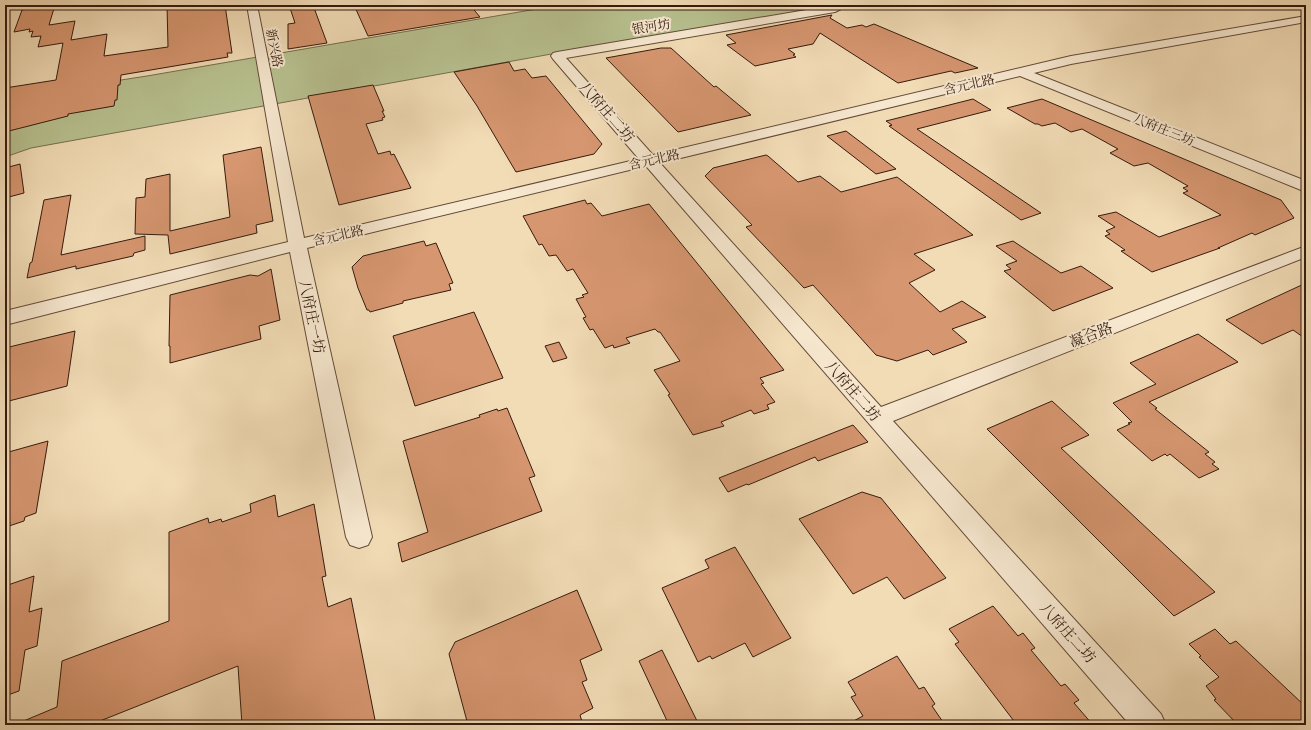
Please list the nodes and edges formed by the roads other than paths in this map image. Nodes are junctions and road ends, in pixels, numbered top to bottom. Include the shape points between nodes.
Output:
1 (252, 5) edge
2 (828, 5) edge
3 (1306, 19) edge
4 (557, 56) joint
5 (1027, 71) junction
6 (269, 97) joint
7 (649, 160) junction
8 (1306, 181) edge
9 (1306, 187) edge
10 (297, 245) junction
11 (1306, 251) edge
12 (5, 318) edge
13 (877, 418) junction
14 (359, 537) dead end
15 (1150, 725) edge

1 - 6 street, 新兴路
2 - 4 street, 银河坊 via 835,9
3 - 5 street, 含元北路 via 1071,60
4 - 7 street, 八府庄二坊
5 - 7 street, 含元北路
5 - 8 street, 八府庄三坊
5 - 9 street, 八府庄三坊
6 - 10 street, 八府庄一坊
7 - 10 street, 含元北路
7 - 13 street, 八府庄二坊
10 - 12 street, 含元北路
10 - 14 street, 八府庄一坊
11 - 13 street, 凝合路
13 - 15 street, 八府庄二坊

